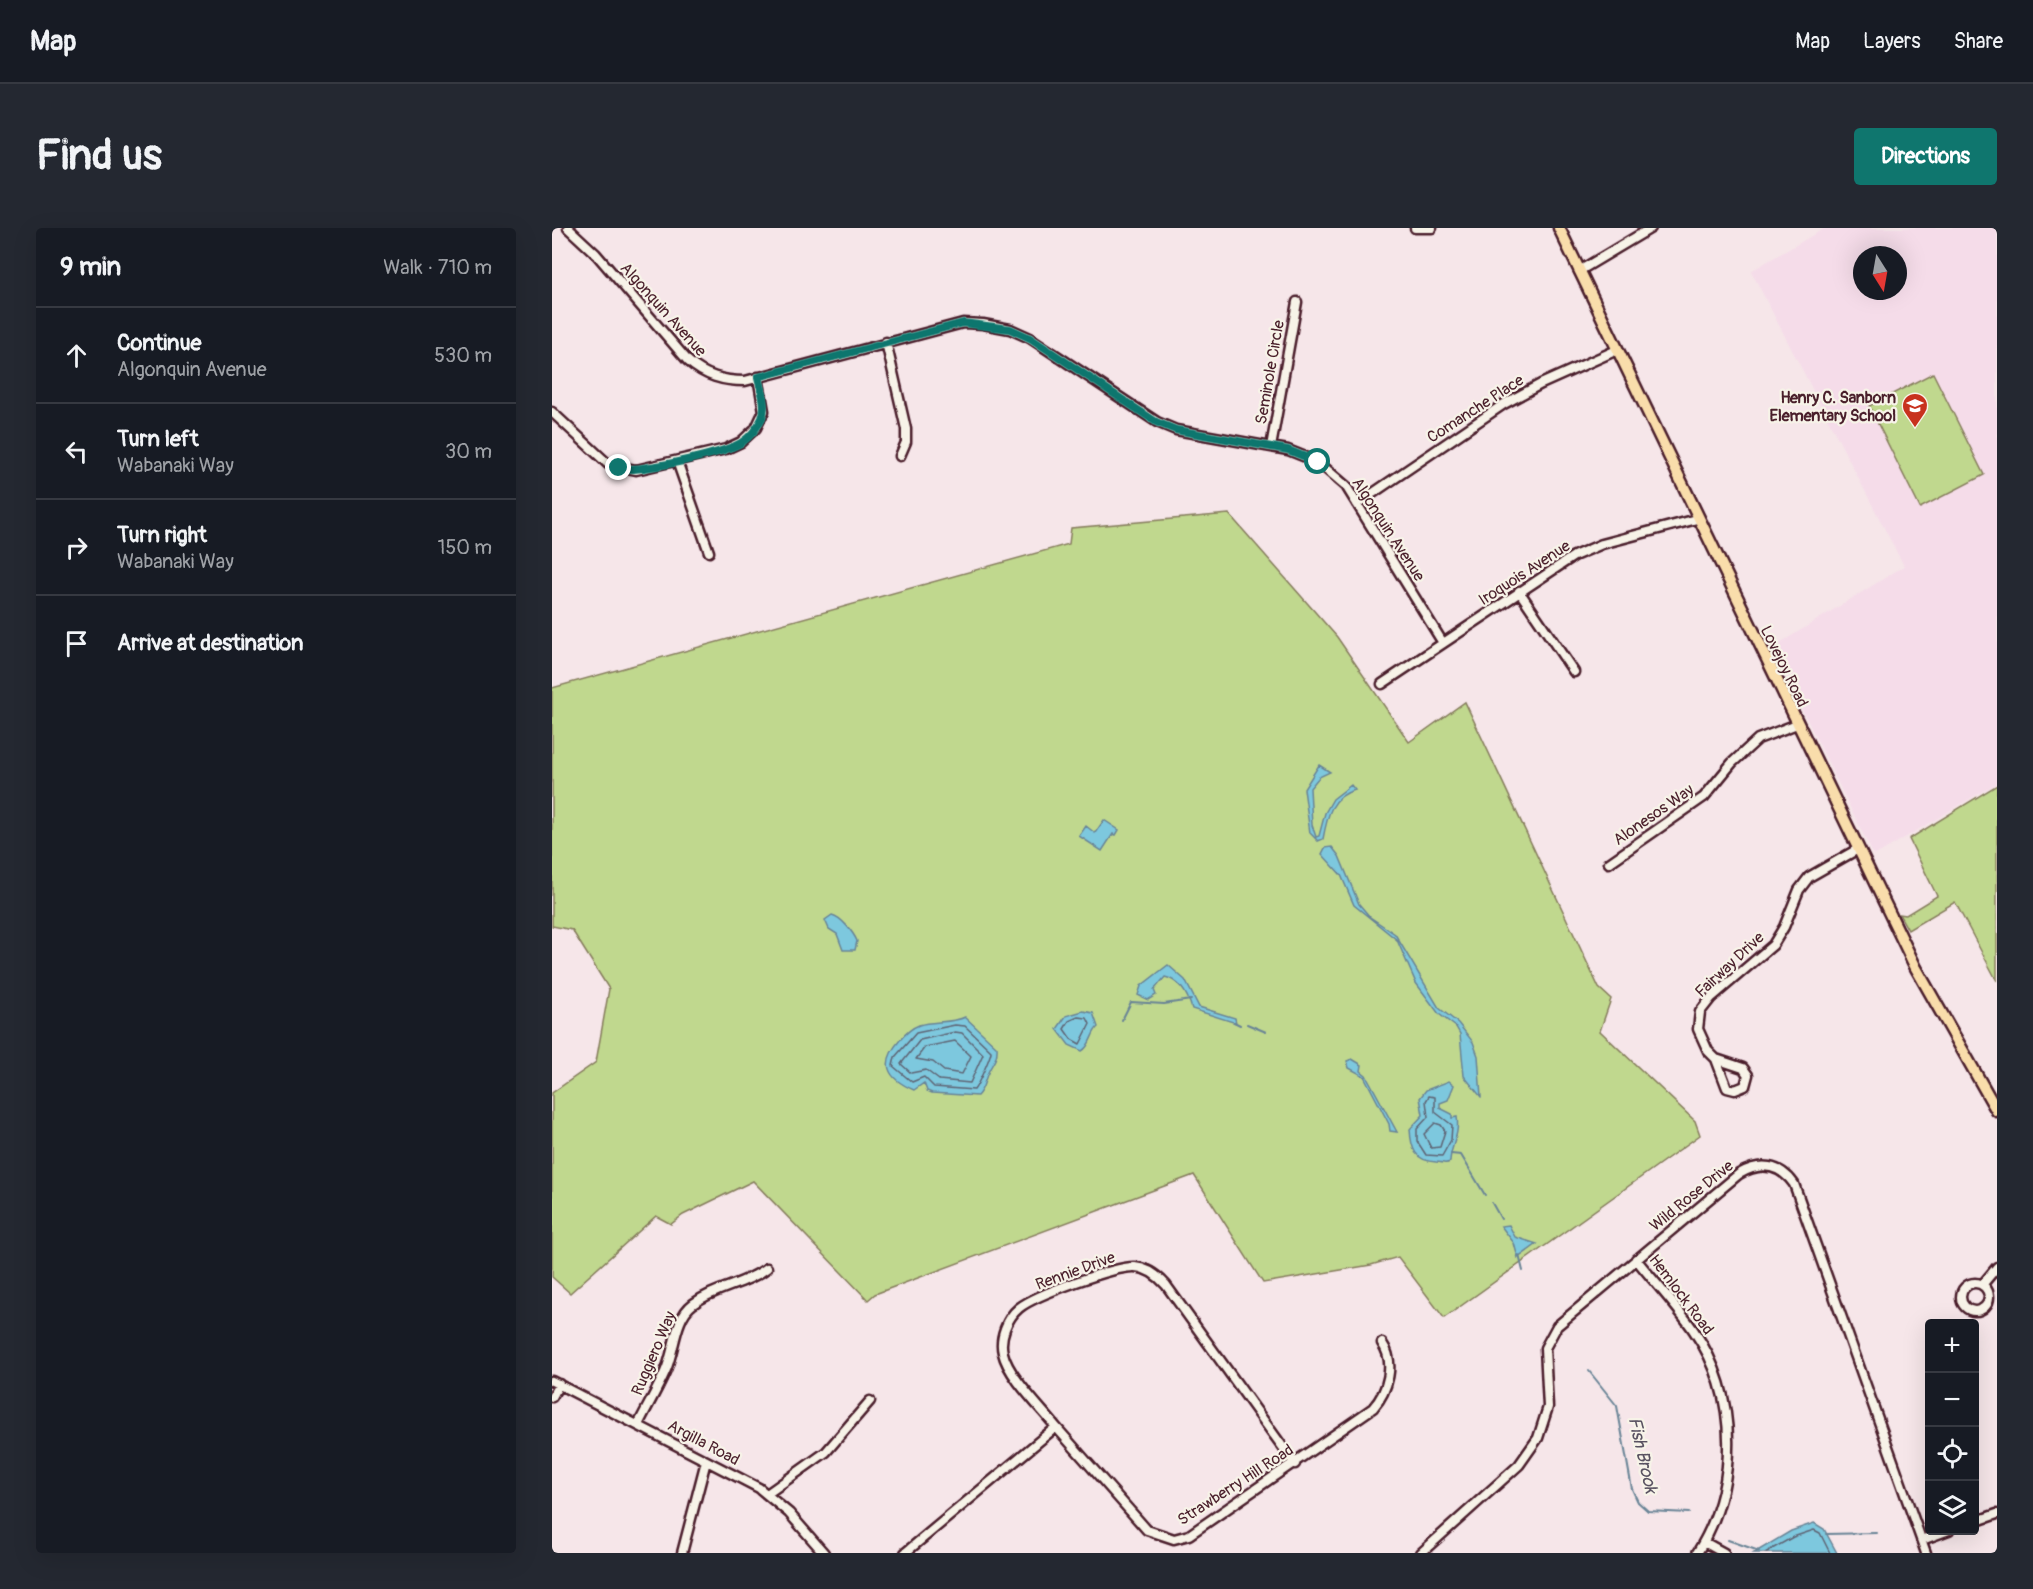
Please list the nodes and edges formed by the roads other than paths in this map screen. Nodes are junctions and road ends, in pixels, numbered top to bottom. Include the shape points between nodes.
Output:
1 (568, 228) edge
2 (1415, 228) edge
3 (1432, 228) edge
4 (1559, 228) edge
5 (1651, 228) edge
6 (1579, 271) junction
7 (1297, 302) dead end
8 (885, 342) junction
9 (1617, 350) junction
10 (758, 377) junction
11 (552, 412) edge
12 (1271, 447) junction
13 (900, 456) dead end
14 (677, 461) junction
15 (1357, 504) junction
16 (1697, 519) junction
17 (709, 552) dead end
18 (1519, 591) junction
19 (1443, 643) junction
20 (1574, 672) dead end
21 (1383, 684) dead end
22 (1797, 724) junction
23 (1857, 849) junction
24 (1609, 863) dead end
25 (1716, 1059) dead end
26 (1997, 1111) edge
27 (1636, 1259) junction
28 (767, 1268) dead end
29 (1997, 1268) edge
30 (1982, 1285) dead end
31 (1382, 1343) dead end
32 (556, 1383) edge
33 (552, 1397) edge
34 (870, 1401) dead end
35 (638, 1425) junction
36 (1056, 1427) junction
37 (706, 1461) junction
38 (1295, 1464) junction
39 (767, 1494) junction
40 (1997, 1514) edge
41 (1979, 1520) edge
42 (1936, 1535) edge
43 (1922, 1540) junction
44 (1704, 1542) junction
45 (682, 1553) edge
46 (824, 1553) edge
47 (905, 1553) edge
48 (1420, 1553) edge
49 (1697, 1553) edge
50 (1724, 1553) edge
51 (1926, 1553) edge

1 - 10 street, Algonquin Avenue via 699,370 734,381
2 - 3 street
4 - 6 main road, Lovejoy Road
5 - 6 street
6 - 9 main road, Lovejoy Road
7 - 12 street, Seminole Circle
8 - 10 street, Algonquin Avenue
8 - 12 street, Algonquin Avenue via 963,323 1010,329 1052,351 1156,422 1176,430
8 - 13 street via 906,429
9 - 15 street, Comanche Place via 1504,404
9 - 16 main road, Lovejoy Road
10 - 14 street via 764,411 749,436 726,449
11 - 14 street via 614,468 636,470
12 - 15 street, Algonquin Avenue via 1318,462 1346,486
14 - 17 street
15 - 19 street, Algonquin Avenue
16 - 18 street, Iroquois Avenue via 1587,549
16 - 22 main road, Lovejoy Road
18 - 19 street, Iroquois Avenue
18 - 20 street
19 - 21 street, Iroquois Avenue
22 - 23 main road, Lovejoy Road
22 - 24 street, Alonesos Way via 1758,739 1704,797
23 - 25 street, Fairway Drive via 1809,877 1773,945 1703,1006 1698,1017 1699,1035
23 - 26 main road, Lovejoy Road via 1916,968
27 - 43 street, Wild Rose Drive via 1748,1169 1771,1166 1788,1176
27 - 44 street, Hemlock Road via 1694,1331 1708,1355 1724,1401 1728,1465 1721,1502
27 - 48 street, Wild Rose Drive via 1572,1311 1547,1341 1546,1418 1519,1465
28 - 35 street, Ruggiero Way via 746,1282 692,1305
29 - 30 street
31 - 38 street, Strawberry Hill Road via 1389,1358 1382,1397 1362,1417
32 - 33 street
32 - 35 street, Argilla Road
34 - 39 street via 826,1452
35 - 37 street, Argilla Road
36 - 38 street, Strawberry Hill Road via 1147,1530 1167,1538 1189,1535
36 - 38 street, Rennie Drive via 1006,1362 1002,1339 1009,1321 1020,1308 1053,1293 1116,1269 1142,1268 1166,1285
36 - 47 street
37 - 39 street, Argilla Road
37 - 45 street
39 - 46 street, Argilla Road
40 - 41 street
42 - 43 street
43 - 51 street, Wild Rose Drive
44 - 49 street, Hemlock Road
44 - 50 street

